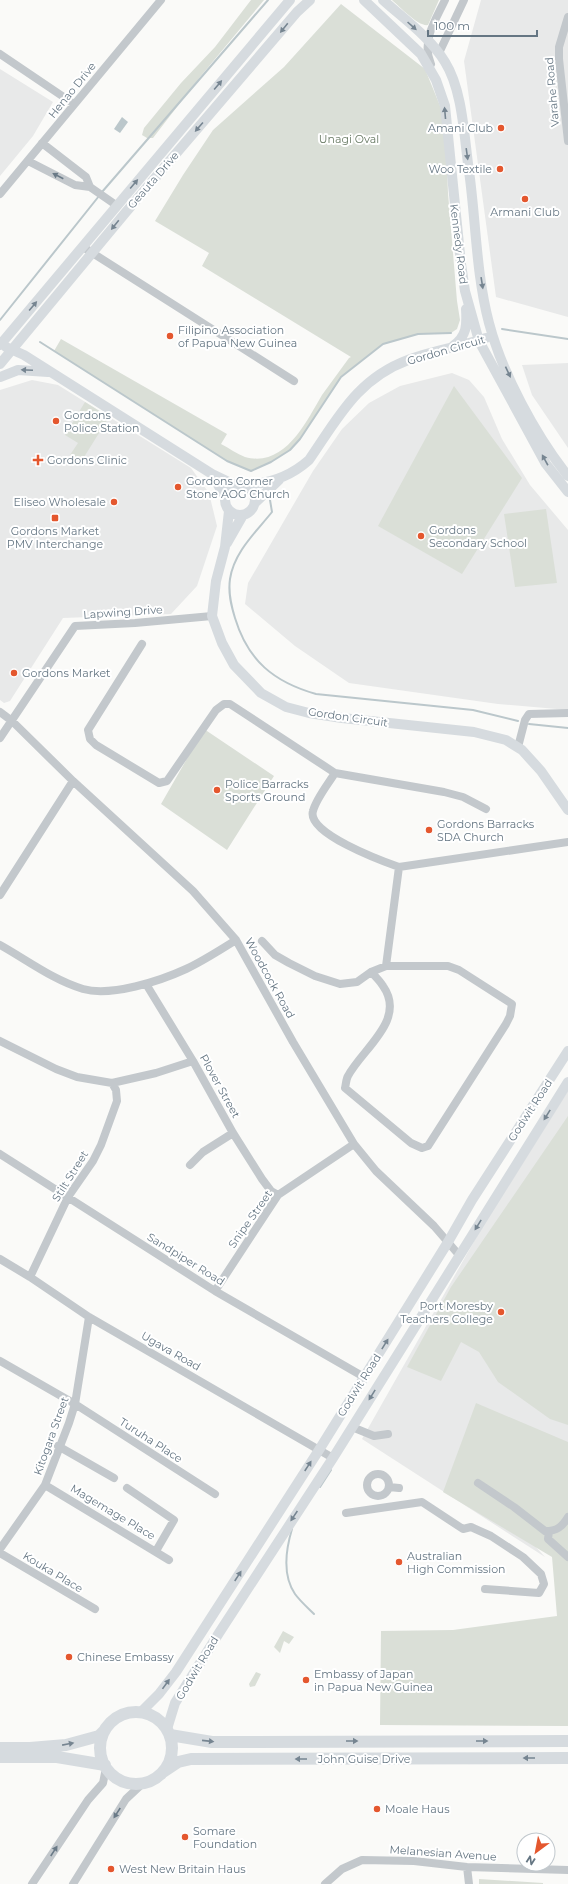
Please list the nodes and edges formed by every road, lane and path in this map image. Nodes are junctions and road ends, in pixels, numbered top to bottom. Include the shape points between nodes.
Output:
1 (161, 0) edge
2 (290, 0) edge
3 (310, 0) edge
4 (364, 0) edge
5 (384, 0) edge
6 (445, 0) edge
7 (464, 0) edge
8 (568, 17) edge
9 (427, 39) junction
10 (439, 53) junction
11 (0, 54) edge
12 (436, 80) junction
13 (74, 104) junction
14 (568, 141) edge
15 (42, 143) junction
16 (28, 161) junction
17 (90, 187) junction
18 (0, 194) edge
19 (113, 203) junction
20 (83, 247) junction
21 (93, 253) junction
22 (465, 291) junction
23 (22, 336) junction
24 (493, 336) junction
25 (479, 341) junction
26 (1, 344) edge
27 (452, 348) junction
28 (11, 350) junction
29 (24, 355) junction
30 (0, 364) edge
31 (498, 372) junction
32 (54, 374) junction
33 (0, 376) edge
34 (294, 381) dead end
35 (212, 474) junction
36 (568, 476) edge
37 (280, 478) junction
38 (240, 485) junction
39 (568, 492) edge
40 (225, 497) junction
41 (256, 502) junction
42 (229, 511) junction
43 (243, 515) junction
44 (225, 546) junction
45 (212, 616) junction
46 (142, 644) dead end
47 (0, 712) edge
48 (568, 713) edge
49 (12, 721) junction
50 (0, 738) edge
51 (518, 747) junction
52 (334, 773) junction
53 (73, 781) junction
54 (486, 809) dead end
55 (568, 810) edge
56 (568, 842) edge
57 (399, 867) junction
58 (0, 895) edge
59 (236, 940) junction
60 (262, 941) dead end
61 (0, 945) edge
62 (386, 966) junction
63 (371, 972) junction
64 (146, 984) junction
65 (0, 1041) edge
66 (568, 1051) edge
67 (193, 1061) junction
68 (568, 1082) edge
69 (112, 1083) junction
70 (233, 1133) junction
71 (354, 1144) junction
72 (0, 1154) edge
73 (190, 1165) dead end
74 (278, 1195) junction
75 (68, 1197) junction
76 (448, 1242) junction
77 (459, 1255) junction
78 (0, 1259) edge
79 (30, 1276) junction
80 (215, 1291) junction
81 (89, 1317) junction
82 (0, 1362) edge
83 (364, 1377) junction
84 (75, 1404) junction
85 (352, 1427) junction
86 (388, 1434) dead end
87 (58, 1446) junction
88 (319, 1450) junction
89 (333, 1458) junction
90 (114, 1478) dead end
91 (478, 1483) dead end
92 (45, 1485) junction
93 (389, 1487) junction
94 (127, 1488) dead end
95 (399, 1488) dead end
96 (215, 1494) dead end
97 (378, 1496) junction
98 (381, 1507) junction
99 (346, 1513) dead end
100 (568, 1517) edge
101 (549, 1531) junction
102 (0, 1549) edge
103 (156, 1551) junction
104 (0, 1553) edge
105 (568, 1557) edge
106 (169, 1560) dead end
107 (485, 1589) dead end
108 (95, 1609) dead end
109 (140, 1713) junction
110 (112, 1721) junction
111 (168, 1732) junction
112 (568, 1741) edge
113 (0, 1748) edge
114 (0, 1757) edge
115 (568, 1758) edge
116 (106, 1767) junction
117 (163, 1772) junction
118 (142, 1784) junction
119 (467, 1867) junction
120 (568, 1870) edge
121 (32, 1884) edge
122 (73, 1884) edge
123 (325, 1884) edge
124 (469, 1884) edge

1 - 13 street, Henao Drive
19 -> 2 main road, Geauta Drive
3 -> 21 main road, Geauta Drive via 296,12
4 - 12 main road, Kennedy Road via 421,54
5 -> 9 main road, Kennedy Road
6 - 9 street
7 - 10 street
8 - 14 street, Varahe Road via 559,47
9 - 10 main road, Kennedy Road
9 - 12 street via 427,56
10 -> 24 main road, Kennedy Road via 450,72 461,115 478,253
11 - 13 street
22 -> 12 main road, Kennedy Road via 453,200 445,106
13 - 15 street, Henao Drive
15 - 16 street, Henao Drive
15 - 17 street via 86,177
17 -> 16 street via 76,185
16 - 18 street, Henao Drive
17 - 19 street
19 - 20 main road, Geauta Drive
20 - 21 street
26 -> 20 main road, Geauta Drive
21 - 23 main road, Geauta Drive
21 - 34 street
22 - 25 main road, Kennedy Road
22 - 27 main road via 467,322 461,340
23 - 28 main road, Geauta Drive
23 - 29 main road
24 - 25 main road, Gordon Circuit
24 -> 36 main road, Kennedy Road via 532,420 548,449
25 - 27 main road, Gordon Circuit
25 - 31 main road, Kennedy Road
26 - 28 main road
27 - 31 main road via 474,349 491,362
27 - 37 main road, Gordon Circuit via 409,359 378,376 344,407 309,460
28 - 29 main road
28 - 30 main road, Geauta Drive
29 - 32 main road
39 -> 31 main road, Kennedy Road via 546,464
32 -> 33 main road via 18,370
32 - 35 main road
35 - 38 main road
35 - 40 main road
37 - 38 main road, Gordon Circuit via 260,484
37 - 41 main road, Gordon Circuit
38 - 40 main road via 228,491
38 - 41 main road via 253,491
40 - 42 main road
41 - 43 main road via 252,511
42 - 43 main road
42 - 44 main road, Gordon Circuit
43 - 44 main road, Gordon Circuit
44 - 45 main road, Gordon Circuit via 216,581
45 - 49 street, Lapwing Drive via 75,626
45 - 51 main road, Gordon Circuit via 234,665 261,693 286,707 342,718 474,732 506,740
46 - 52 street via 88,730 90,739 96,746 149,778 164,783 216,710 224,704 230,704
47 - 49 street, Woodcock Road
48 - 51 street via 529,714
49 - 50 street, Lapwing Drive
49 - 53 street, Woodcock Road
51 - 55 main road, Gordon Circuit via 541,771
52 - 54 street via 444,792 463,797
52 - 57 street via 312,812 314,820 320,828 336,839
53 - 58 street
53 - 59 street, Woodcock Road via 193,891
56 - 57 street
57 - 62 street
59 - 64 street via 186,969
59 - 71 street, Woodcock Road
60 - 63 street via 275,955 315,976 340,984 356,982
61 - 64 street via 29,963 84,989 108,990
62 - 63 street
62 - 63 street via 448,966 459,970 512,1004 506,1024 428,1146 422,1148 411,1143 345,1088 347,1077 391,1014 390,1000 384,986
64 - 67 street, Plover Street
65 - 69 street via 77,1077
66 - 76 main road, Godwit Road via 472,1200
67 - 69 street
67 - 70 street, Plover Street
68 -> 77 main road, Godwit Road
69 - 75 street, Stilt Street via 117,1101 109,1125 93,1161
70 - 73 street via 203,1152
70 - 74 street, Plover Street via 267,1186
71 - 74 street, Snipe Street
71 - 76 street, Woodcock Road via 376,1171
72 - 75 street, Sandpiper Road
74 - 80 street, Snipe Street
75 - 79 street, Stilt Street
75 - 80 street, Sandpiper Road
76 - 77 street, Woodcock Road
83 -> 76 main road, Godwit Road
77 -> 85 main road, Godwit Road
78 - 79 street, Ugava Road
79 - 81 street, Ugava Road
80 - 83 street, Sandpiper Road
81 - 84 street, Kitogara Street
81 - 88 street, Ugava Road
82 - 84 street, Turuha Place
83 - 88 main road, Godwit Road
84 - 87 street, Kitogara Street
84 - 96 street, Turuha Place
85 - 86 street via 374,1436
85 - 89 main road, Godwit Road
87 - 90 street
87 - 92 street, Kitogara Street
88 - 89 street, Ugava Road
109 -> 88 main road, Godwit Road via 176,1672
89 -> 111 main road, Godwit Road via 175,1703
91 - 101 street via 514,1507 540,1529
92 - 102 street, Kitogara Street
92 - 103 street, Magemage Place
93 - 95 street
93 - 97 street
93 - 97 street via 388,1480 383,1475 373,1475 367,1486 372,1494
94 - 103 street via 174,1520
97 - 98 street
98 - 99 street
98 - 107 street via 422,1502 463,1528 470,1527 491,1536 523,1557 541,1574 544,1584 539,1593
100 - 101 street via 559,1529
101 - 105 street via 548,1539
103 - 106 street, Magemage Place
104 - 108 street, Kouka Place
109 - 110 highway via 125,1714
109 - 111 highway via 158,1719
113 -> 110 highway via 66,1745 99,1736
110 - 116 highway via 101,1742 101,1756
111 -> 112 highway, John Guise Drive via 212,1742
111 - 117 highway via 172,1755
114 - 116 highway via 57,1757
115 -> 117 highway, John Guise Drive via 191,1760 178,1762
116 - 118 highway via 113,1776 122,1781
121 -> 116 street via 88,1800 103,1784
117 - 118 highway via 154,1780
118 -> 122 street via 126,1799
119 - 120 street, Melanesian Avenue
119 - 123 street, Melanesian Avenue via 362,1860 342,1869
119 - 124 street

